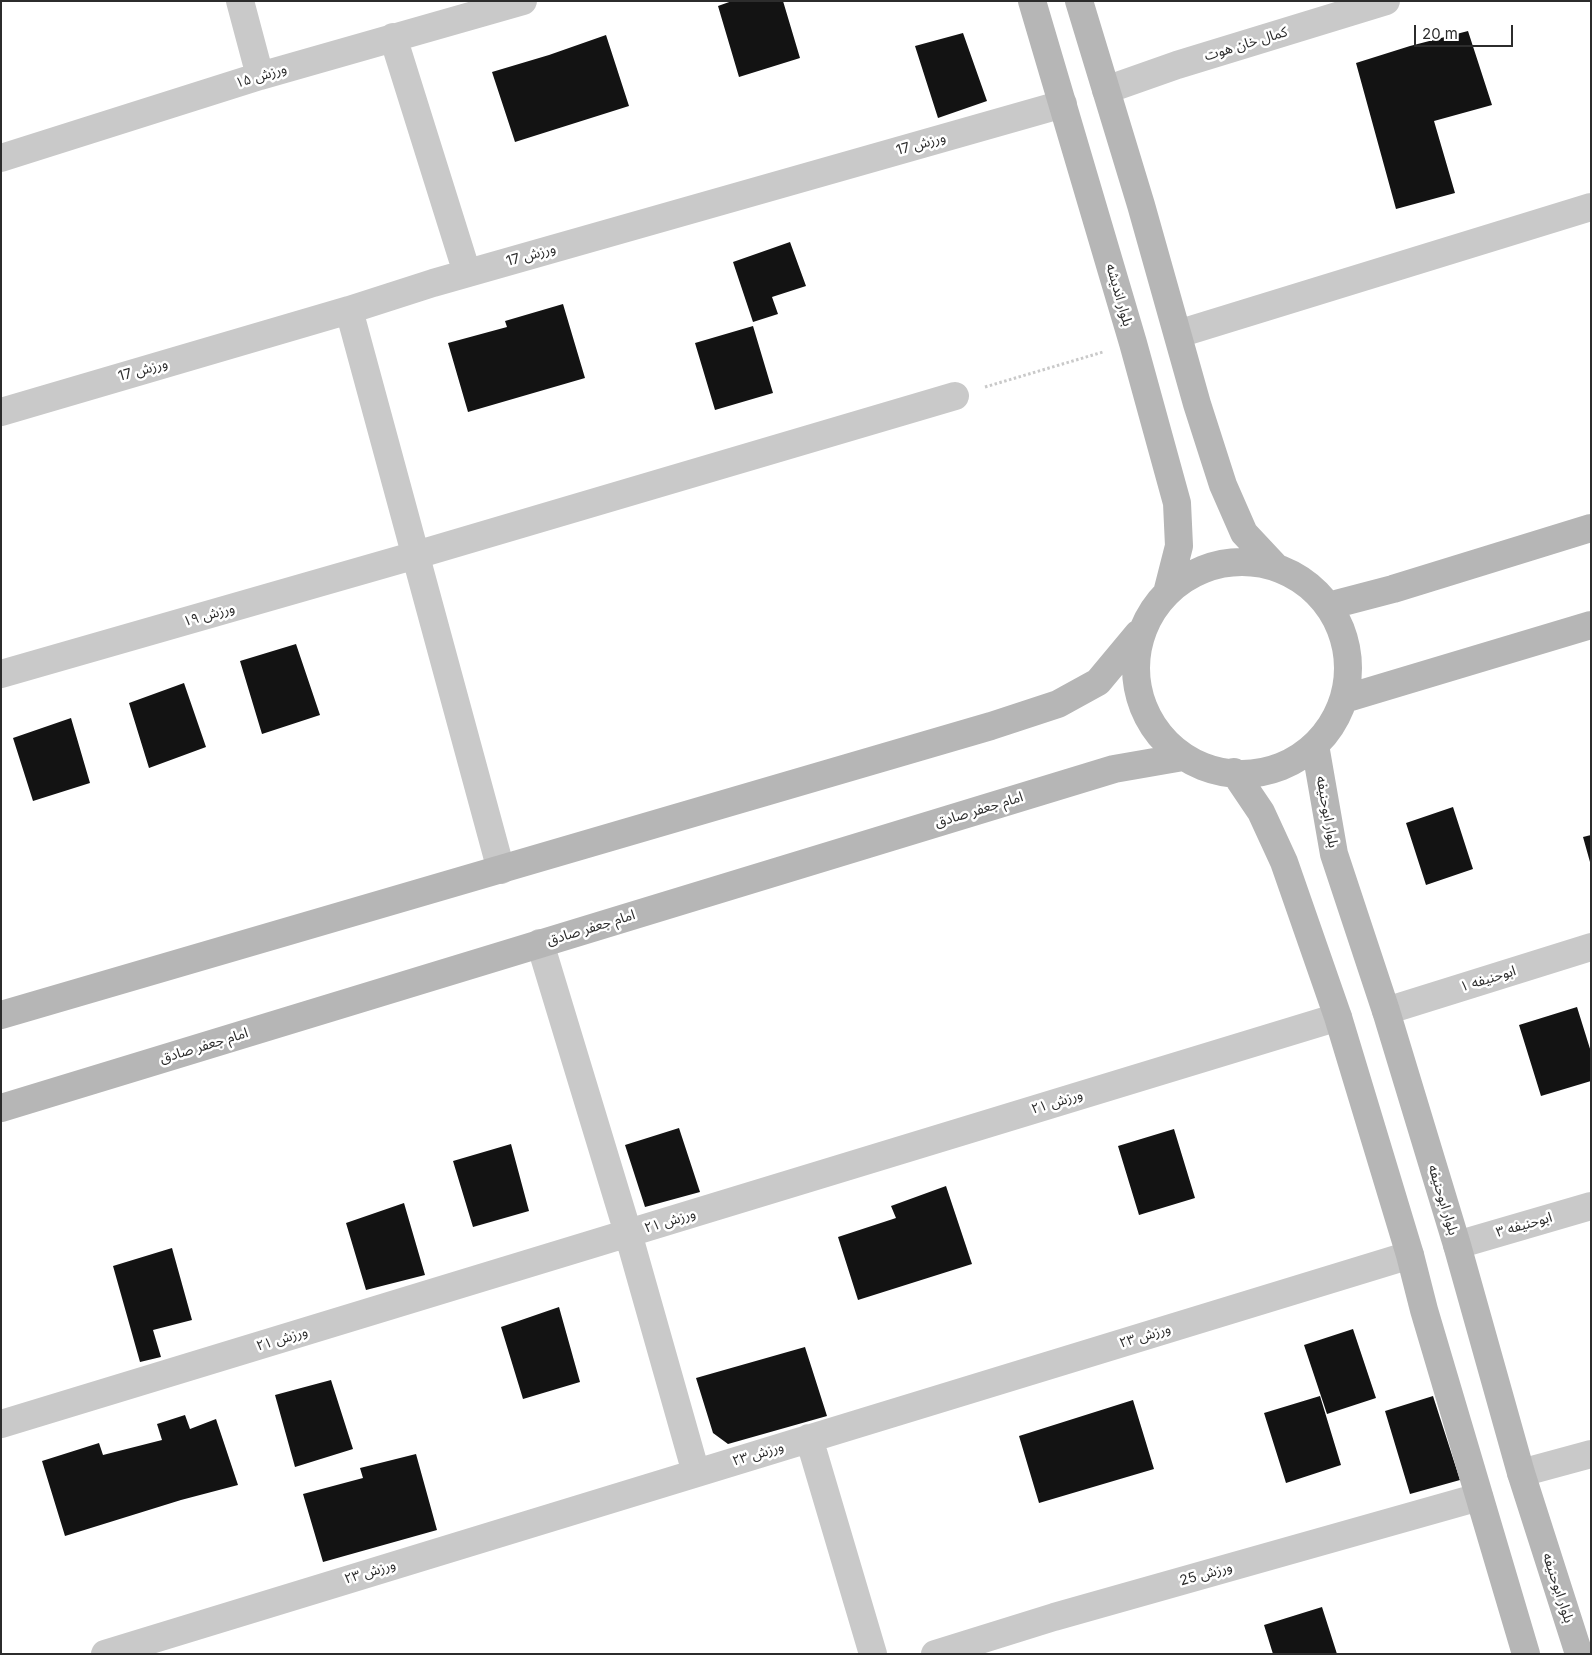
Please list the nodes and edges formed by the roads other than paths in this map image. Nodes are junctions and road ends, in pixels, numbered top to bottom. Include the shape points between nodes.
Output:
1 (240, 1) edge
2 (523, 1) edge
3 (1032, 1) edge
4 (1079, 1) edge
5 (1386, 1) edge
6 (393, 37) junction
7 (260, 76) junction
8 (1106, 90) junction
9 (1063, 104) junction
10 (1, 158) edge
11 (1591, 207) edge
12 (467, 273) junction
13 (349, 310) junction
14 (1178, 334) junction
15 (955, 396) road end
16 (1, 412) edge
17 (1591, 528) edge
18 (416, 555) junction
19 (1274, 565) junction
20 (1167, 593) junction
21 (1328, 606) junction
22 (1591, 625) edge
23 (1138, 634) junction
24 (1, 674) edge
25 (1344, 699) junction
26 (1315, 745) junction
27 (1183, 757) junction
28 (1234, 772) junction
29 (501, 870) junction
30 (540, 943) junction
31 (1591, 947) edge
32 (1386, 1011) junction
33 (1, 1015) edge
34 (1338, 1017) junction
35 (1, 1108) edge
36 (1591, 1206) edge
37 (628, 1233) junction
38 (1457, 1245) junction
39 (1410, 1255) junction
40 (1, 1424) edge
41 (809, 1438) junction
42 (1591, 1454) edge
43 (696, 1473) junction
44 (1521, 1473) junction
45 (1479, 1497) junction
46 (105, 1654) edge
47 (873, 1654) edge
48 (935, 1654) edge
49 (1526, 1654) edge
50 (1579, 1654) edge

1 - 7 street
2 - 6 street, ورزش ۱۵
3 - 9 main road, بلوار اندیشه
4 - 8 main road
5 - 8 street, کمال خان هوت
6 - 7 street, ورزش ۱۵
6 - 12 street
7 - 10 street, ورزش ۱۵
8 - 14 main road
9 - 12 street, ورزش 17
9 - 20 main road, بلوار اندیشه via 1176,503 1179,546
11 - 14 street
12 - 13 street, ورزش 17
13 - 16 street, ورزش 17
13 - 18 street
14 - 19 main road via 1224,485 1244,533
15 - 18 street, ورزش ۱۹
17 - 21 main road via 1393,590
18 - 24 street, ورزش ۱۹
18 - 29 street
19 - 20 main road via 1230,562 1196,572
19 - 21 main road via 1314,587
20 - 23 main road
21 - 25 main road via 1343,627 1350,676
22 - 25 main road
23 - 27 main road via 1136,659 1140,698 1157,732
23 - 29 main road via 1098,682 1058,704
25 - 26 main road via 1337,720
26 - 28 main road via 1306,755 1263,773
26 - 32 main road, بلوار ابوحنیفه via 1334,854
27 - 28 main road via 1217,772
27 - 30 main road, امام جعفر صادق via 1114,768
28 - 34 main road via 1261,812 1284,862
29 - 33 main road
30 - 35 main road, امام جعفر صادق
30 - 37 street
31 - 32 street, ابوحنیفه ۱
32 - 38 main road, بلوار ابوحنیفه
34 - 37 street, ورزش ۲۱
34 - 39 main road
36 - 38 street, ابوحنیفه ۳
37 - 40 street, ورزش ۲۱
37 - 43 street
38 - 44 main road, بلوار ابوحنیفه
39 - 41 street, ورزش ۲۳
39 - 45 main road
41 - 43 street, ورزش ۲۳
41 - 47 street
42 - 44 street
43 - 46 street, ورزش ۲۳
44 - 50 main road, بلوار ابوحنیفه
45 - 48 street, ورزش 25 via 1054,1617
45 - 49 main road

